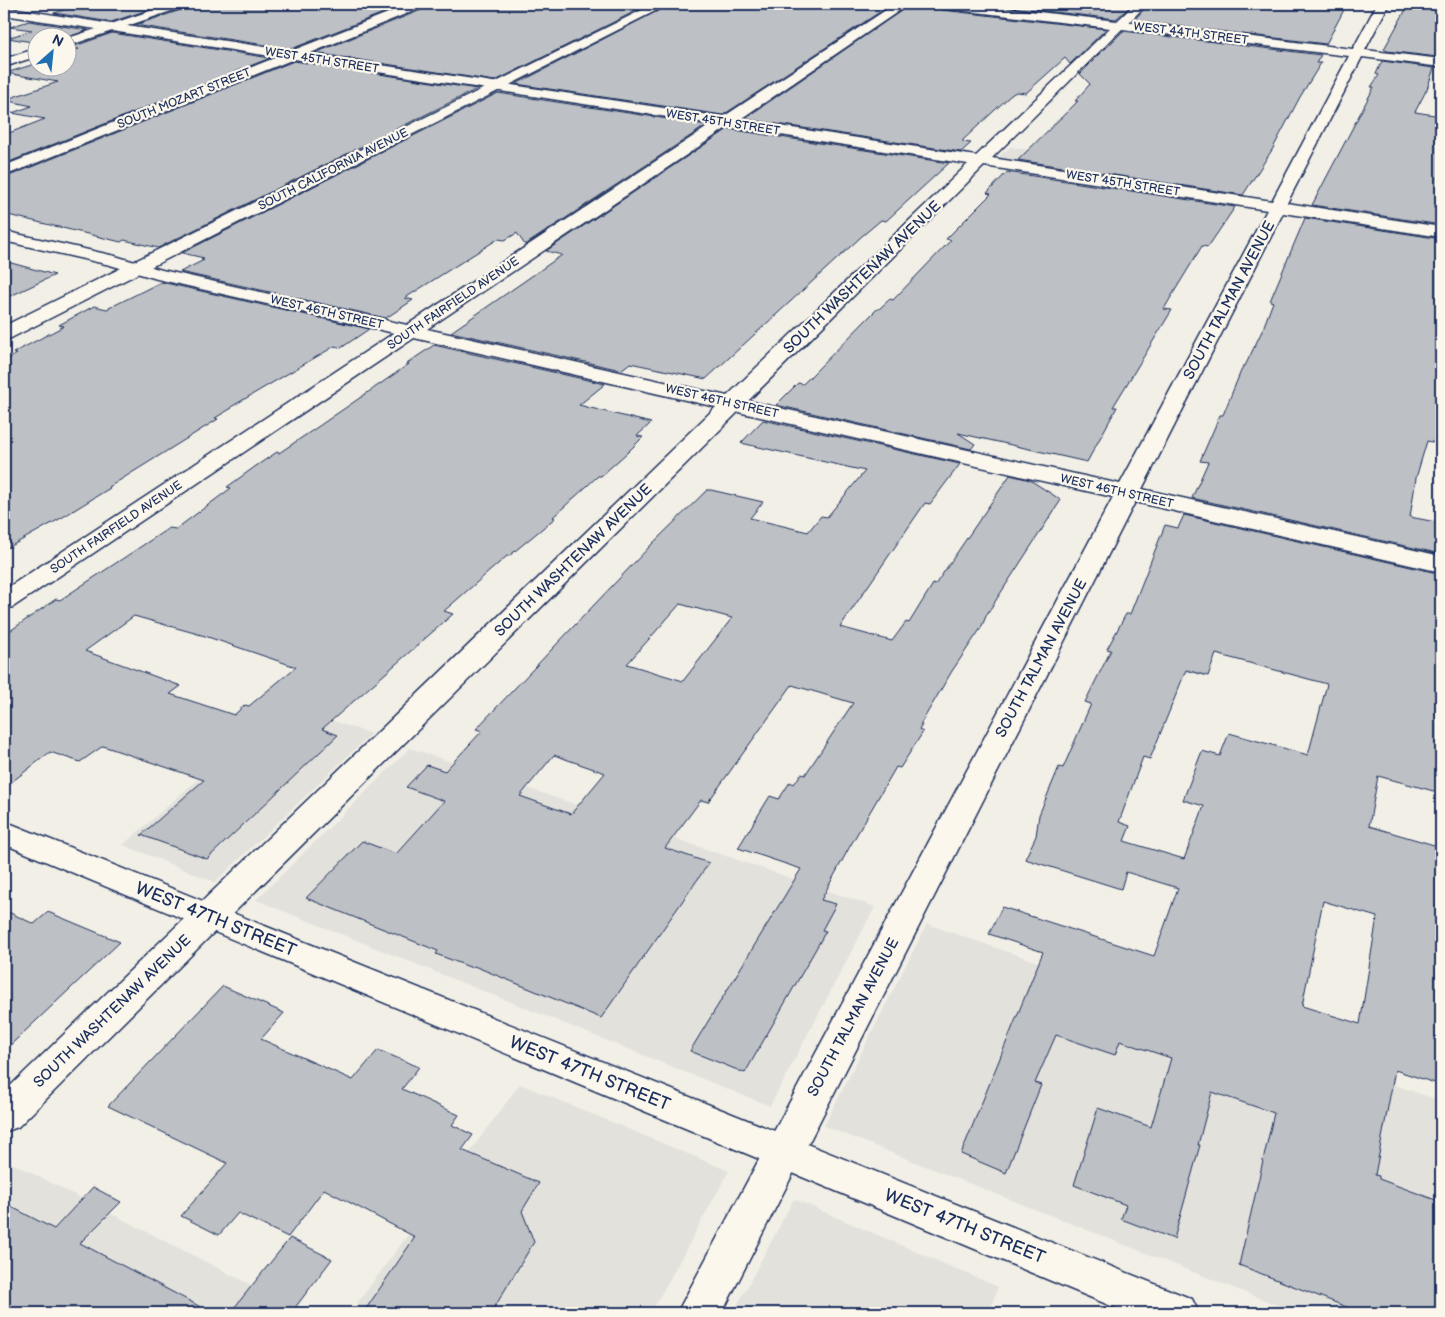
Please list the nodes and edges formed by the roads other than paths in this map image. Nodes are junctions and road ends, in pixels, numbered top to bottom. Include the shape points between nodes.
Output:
1 (182, 4) edge
2 (420, 4) edge
3 (663, 4) edge
4 (903, 4) edge
5 (942, 4) edge
6 (1141, 4) edge
7 (1383, 4) edge
8 (4, 11) edge
9 (1119, 25) junction
10 (110, 28) junction
11 (78, 39) edge
12 (1359, 53) junction
13 (28, 55) edge
14 (292, 55) junction
15 (1441, 62) edge
16 (4, 63) edge
17 (496, 87) junction
18 (725, 122) junction
19 (980, 161) junction
20 (4, 171) edge
21 (1277, 207) junction
22 (1441, 232) edge
23 (4, 236) edge
24 (137, 267) junction
25 (410, 331) junction
26 (4, 334) edge
27 (732, 404) junction
28 (1128, 493) junction
29 (1441, 564) edge
30 (4, 601) edge
31 (4, 832) edge
32 (209, 916) junction
33 (4, 1116) edge
34 (783, 1152) junction
35 (699, 1313) edge
36 (1177, 1313) edge

1 - 10 street
2 - 14 street, SOUTH MOZART STREET
3 - 17 street, SOUTH CALIFORNIA AVENUE
4 - 18 street, SOUTH FAIRFIELD AVENUE
5 - 9 street, WEST 44TH STREET
6 - 9 street, SOUTH WASHTENAW AVENUE
7 - 12 street, SOUTH TALMAN AVENUE
8 - 10 street, WEST 45TH STREET
9 - 12 street, WEST 44TH STREET
9 - 19 street, SOUTH WASHTENAW AVENUE
10 - 11 street
10 - 14 street, WEST 45TH STREET
12 - 15 street, WEST 44TH STREET
12 - 21 street, SOUTH TALMAN AVENUE
13 - 16 street
14 - 17 street, WEST 45TH STREET
14 - 20 street, SOUTH MOZART STREET
17 - 18 street, WEST 45TH STREET
17 - 24 street, SOUTH CALIFORNIA AVENUE
18 - 19 street, WEST 45TH STREET
18 - 25 street, SOUTH FAIRFIELD AVENUE
19 - 21 street, WEST 45TH STREET
19 - 27 street, SOUTH WASHTENAW AVENUE
21 - 22 street, WEST 45TH STREET
21 - 28 street, SOUTH TALMAN AVENUE
23 - 24 street, WEST 46TH STREET
24 - 25 street, WEST 46TH STREET
24 - 26 street, SOUTH CALIFORNIA AVENUE
25 - 27 street, WEST 46TH STREET
25 - 30 street, SOUTH FAIRFIELD AVENUE
27 - 28 street, WEST 46TH STREET
27 - 32 street, SOUTH WASHTENAW AVENUE
28 - 29 street, WEST 46TH STREET
28 - 34 street, SOUTH TALMAN AVENUE
31 - 32 street, WEST 47TH STREET
32 - 33 street, SOUTH WASHTENAW AVENUE
32 - 34 street, WEST 47TH STREET
34 - 35 street, SOUTH TALMAN AVENUE
34 - 36 street, WEST 47TH STREET

